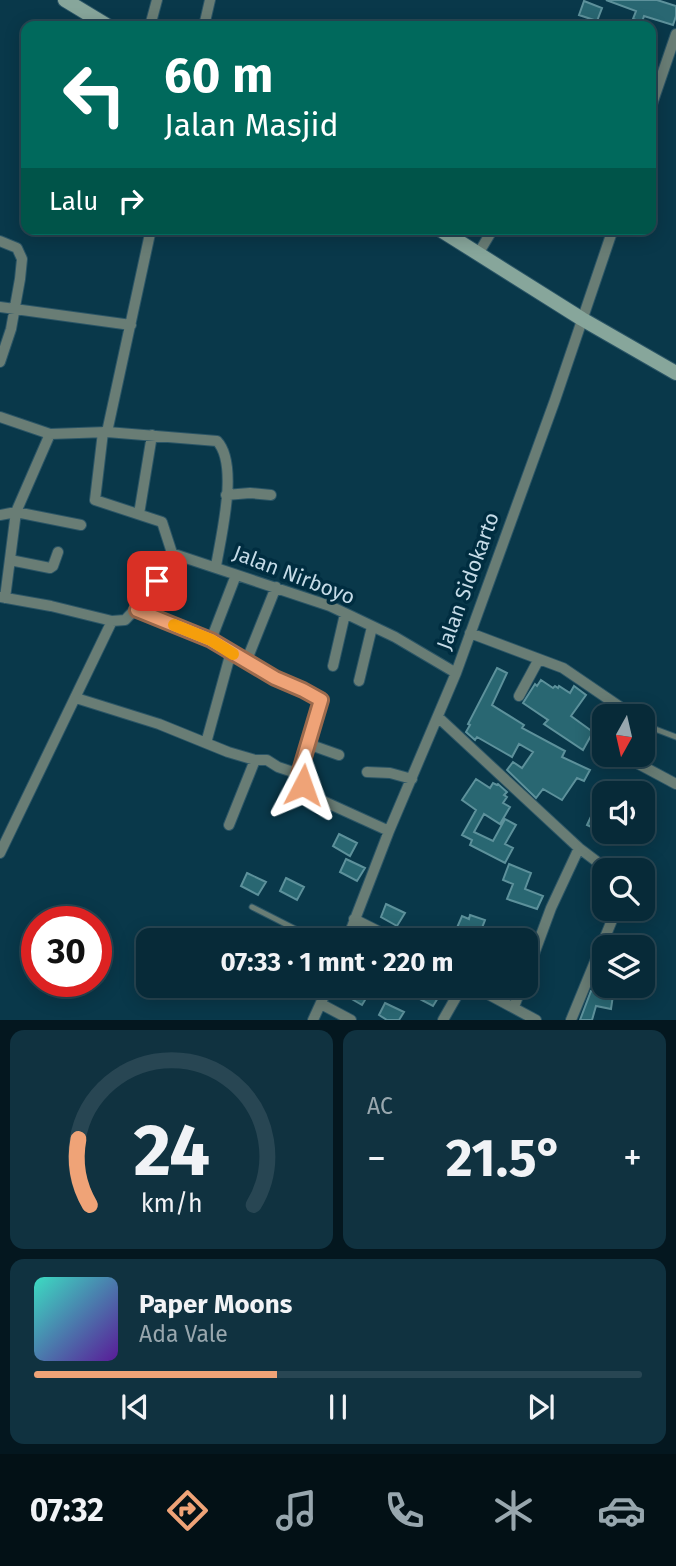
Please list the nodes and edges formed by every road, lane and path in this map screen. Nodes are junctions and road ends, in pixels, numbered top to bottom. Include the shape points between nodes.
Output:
1 (65, 0) edge
2 (157, 0) edge
3 (210, 0) edge
4 (100, 21) edge
5 (151, 21) edge
6 (205, 21) edge
7 (675, 37) edge
8 (656, 92) edge
9 (150, 235) edge
10 (448, 235) edge
11 (489, 235) edge
12 (611, 235) edge
13 (0, 241) edge
14 (478, 254) junction
15 (0, 307) edge
16 (15, 310) junction
17 (582, 319) junction
18 (131, 325) junction
19 (0, 362) edge
20 (676, 373) edge
21 (0, 417) edge
22 (105, 432) junction
23 (50, 434) junction
24 (152, 435) junction
25 (226, 495) junction
26 (271, 495) dead end
27 (16, 512) junction
28 (139, 514) junction
29 (0, 515) edge
30 (81, 525) dead end
31 (58, 552) dead end
32 (173, 556) junction
33 (10, 560) junction
34 (216, 566) junction
35 (236, 575) junction
36 (276, 587) junction
37 (2, 598) edge
38 (137, 610) junction
39 (345, 614) junction
40 (112, 621) junction
41 (372, 627) junction
42 (470, 633) junction
43 (211, 640) junction
44 (231, 652) junction
45 (539, 659) junction
46 (246, 662) junction
47 (333, 666) dead end
48 (456, 673) junction
49 (359, 681) dead end
50 (519, 696) dead end
51 (76, 698) junction
52 (616, 704) edge
53 (439, 719) junction
54 (655, 729) edge
55 (676, 737) edge
56 (206, 743) junction
57 (308, 744) junction
58 (339, 755) dead end
59 (255, 760) junction
60 (644, 767) edge
61 (367, 772) dead end
62 (299, 774) junction
63 (412, 779) junction
64 (676, 784) edge
65 (229, 825) dead end
66 (389, 831) junction
67 (579, 848) junction
68 (0, 853) edge
69 (592, 858) edge
70 (252, 907) dead end
71 (354, 919) junction
72 (612, 921) edge
73 (293, 928) edge
74 (351, 928) edge
75 (372, 928) edge
76 (538, 943) edge
77 (324, 998) edge
78 (456, 998) edge
79 (496, 998) edge
80 (517, 998) edge
81 (321, 1004) junction
82 (514, 1007) junction
83 (313, 1020) edge
84 (351, 1020) edge
85 (443, 1020) edge
86 (536, 1020) edge
87 (570, 1020) edge

1 - 4 main road
2 - 5 street
3 - 6 street
7 - 8 street
9 - 18 street
10 - 14 main road
11 - 14 street
12 - 17 street, Jalan Sidokarto
13 - 16 street via 17,248 22,259
14 - 17 main road
15 - 16 street
16 - 18 street
16 - 19 street
17 - 20 main road
17 - 42 street, Jalan Sidokarto
18 - 22 street
21 - 23 street
22 - 23 street
22 - 24 street
22 - 28 street via 99,501
23 - 27 street
24 - 25 street via 217,441 227,458
24 - 28 street
25 - 26 street
25 - 34 street
27 - 29 street
27 - 30 street
27 - 33 street
28 - 32 street via 162,522
31 - 33 street via 50,568
32 - 34 street, Jalan Nirboyo
32 - 38 street
33 - 37 street
34 - 35 street, Jalan Nirboyo
35 - 36 street, Jalan Nirboyo
35 - 43 street
36 - 39 street, Jalan Nirboyo
36 - 46 street
37 - 40 street
38 - 40 street via 125,620
38 - 43 street
39 - 41 street, Jalan Nirboyo
39 - 47 street
40 - 51 street
41 - 48 street, Jalan Nirboyo
41 - 49 street
42 - 45 street
42 - 48 street, Jalan Sidokarto
43 - 44 street
44 - 46 street
44 - 56 street
45 - 50 street
45 - 52 street via 563,668
46 - 57 street via 321,700
48 - 53 street, Jalan Sidokarto
51 - 56 street
51 - 68 street
53 - 63 street, Jalan Sidokarto
53 - 67 street
54 - 55 lane
56 - 59 street
57 - 58 street
57 - 62 street
59 - 62 street via 267,760
59 - 65 street
60 - 64 street
61 - 63 street
62 - 66 street via 312,796
63 - 66 street, Jalan Sidokarto
66 - 71 street, Jalan Sidokarto
67 - 69 street
67 - 76 street
70 - 73 lane
71 - 74 street, Jalan Sidokarto
71 - 75 street
72 - 87 street
77 - 81 street
78 - 85 street
79 - 82 street
80 - 82 street
81 - 83 street
81 - 84 street
82 - 86 street

